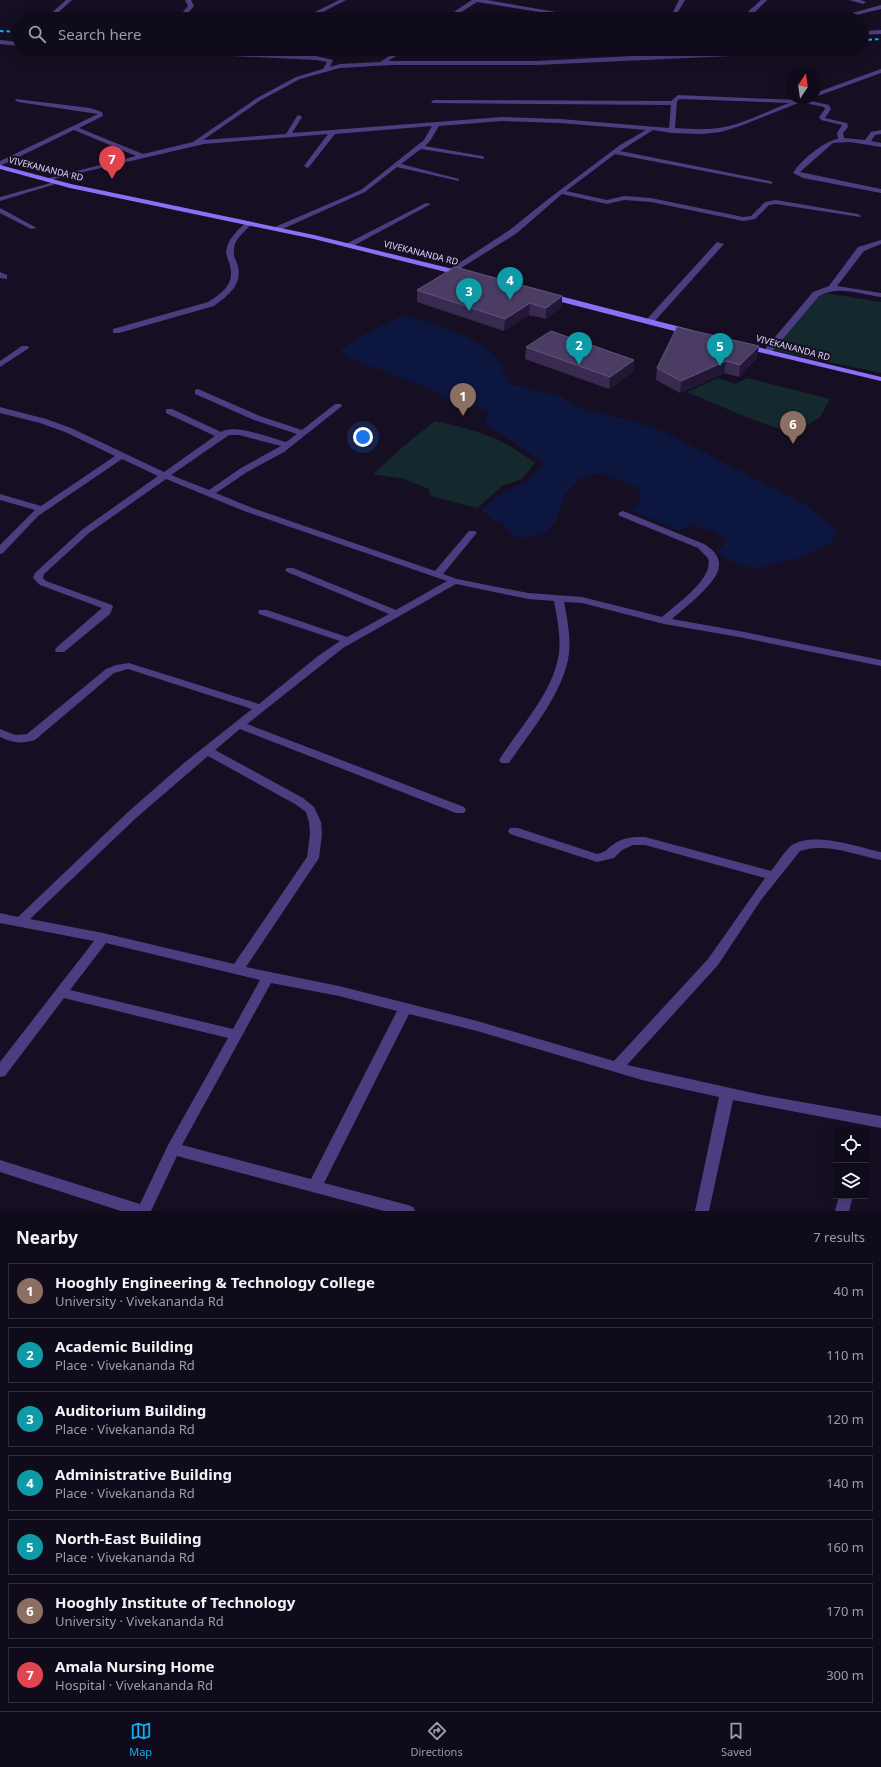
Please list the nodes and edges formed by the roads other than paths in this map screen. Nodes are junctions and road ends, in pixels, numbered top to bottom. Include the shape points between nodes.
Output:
1 (69, 0) edge
2 (188, 0) edge
3 (343, 0) edge
4 (477, 0) edge
5 (682, 0) edge
6 (764, 0) edge
7 (852, 0) edge
8 (863, 2) dead end
9 (881, 7) edge
10 (56, 12) edge
11 (186, 12) edge
12 (319, 12) edge
13 (457, 12) edge
14 (551, 12) edge
15 (675, 12) edge
16 (751, 12) edge
17 (861, 12) edge
18 (881, 32) edge
19 (869, 33) edge
20 (0, 42) edge
21 (12, 43) edge
22 (274, 56) edge
23 (394, 56) edge
24 (673, 56) edge
25 (382, 63) junction
26 (326, 69) junction
27 (881, 71) edge
28 (821, 93) edge
29 (785, 99) edge
30 (18, 100) dead end
31 (434, 102) dead end
32 (674, 103) junction
33 (790, 104) edge
34 (818, 104) edge
35 (299, 117) dead end
36 (437, 123) junction
37 (74, 128) junction
38 (651, 129) junction
39 (334, 131) junction
40 (672, 131) junction
41 (881, 132) edge
42 (288, 135) junction
43 (841, 140) junction
44 (867, 143) junction
45 (192, 145) junction
46 (881, 145) edge
47 (420, 147) junction
48 (615, 152) junction
49 (142, 156) junction
50 (482, 158) dead end
51 (0, 164) edge
52 (396, 165) junction
53 (307, 166) dead end
54 (0, 167) edge
55 (47, 180) junction
56 (457, 180) dead end
57 (56, 183) junction
58 (770, 183) dead end
59 (881, 191) edge
60 (561, 192) junction
61 (0, 199) edge
62 (428, 204) dead end
63 (0, 210) edge
64 (858, 216) dead end
65 (248, 223) junction
66 (33, 228) dead end
67 (278, 229) junction
68 (881, 242) edge
69 (720, 244) dead end
70 (348, 245) junction
71 (453, 271) junction
72 (468, 275) edge
73 (832, 288) junction
74 (543, 294) edge
75 (881, 295) edge
76 (650, 321) junction
77 (116, 331) dead end
78 (698, 334) edge
79 (740, 345) edge
80 (25, 348) dead end
81 (768, 351) junction
82 (0, 364) edge
83 (881, 379) edge
84 (198, 392) dead end
85 (338, 406) dead end
86 (0, 410) edge
87 (169, 411) dead end
88 (303, 433) junction
89 (222, 436) junction
90 (288, 445) junction
91 (122, 455) junction
92 (163, 475) junction
93 (209, 494) junction
94 (0, 497) edge
95 (42, 509) junction
96 (623, 514) dead end
97 (472, 533) dead end
98 (1, 549) edge
99 (290, 570) dead end
100 (437, 575) junction
101 (455, 581) junction
102 (559, 599) junction
103 (263, 612) dead end
104 (397, 614) junction
105 (664, 621) junction
106 (349, 641) junction
107 (60, 650) dead end
108 (881, 662) edge
109 (261, 708) junction
110 (239, 725) junction
111 (0, 732) edge
112 (207, 751) junction
113 (505, 760) dead end
114 (460, 810) dead end
115 (514, 831) dead end
116 (881, 856) edge
117 (772, 876) junction
118 (0, 918) edge
119 (21, 921) junction
120 (103, 938) junction
121 (237, 970) junction
122 (268, 977) junction
123 (62, 994) junction
124 (405, 1009) junction
125 (237, 1035) junction
126 (616, 1068) junction
127 (0, 1072) edge
128 (727, 1094) junction
129 (881, 1122) edge
130 (864, 1125) edge
131 (174, 1149) junction
132 (0, 1166) edge
133 (314, 1187) junction
134 (845, 1199) edge
135 (368, 1206) edge
136 (141, 1211) edge
137 (144, 1211) edge
138 (408, 1211) edge
139 (702, 1211) edge
140 (842, 1211) edge

1 - 10 street
2 - 11 street via 191,6
3 - 12 street
4 - 13 street
4 - 14 street
5 - 15 street
6 - 16 street
7 - 8 street
9 - 17 street
18 - 19 street
20 - 21 street
22 - 26 street via 331,61
23 - 25 street
24 - 25 street via 536,64
25 - 26 street
26 - 45 street via 298,78 259,99
27 - 28 street
29 - 32 street via 686,96 675,98
30 - 37 street via 100,113 101,115
31 - 32 street
32 - 40 street
33 - 40 street via 721,130
34 - 43 street via 827,106 828,109 823,119 845,124 846,127 840,133
35 - 42 street
36 - 38 street via 533,119
36 - 39 street
36 - 47 street
37 - 49 street
37 - 51 street
38 - 40 street
38 - 48 street
39 - 42 street
39 - 53 street
41 - 44 street via 874,133
42 - 45 street
43 - 44 street
43 - 59 street via 831,142 796,173
44 - 46 street
45 - 49 street
47 - 50 street
47 - 52 street
48 - 58 street
48 - 60 street
49 - 55 street
52 - 56 street
52 - 67 street via 363,191
54 - 55 street, VIVEKANANDA RD
55 - 57 street, VIVEKANANDA RD
57 - 61 street
57 - 65 street, VIVEKANANDA RD
60 - 64 street via 607,202 624,198 651,200 743,219 753,218 767,203 776,202
60 - 71 street via 514,231
62 - 70 street
63 - 66 street
65 - 67 street, VIVEKANANDA RD
65 - 77 street via 231,245 230,256 237,273 231,289 211,304
67 - 70 street, VIVEKANANDA RD
68 - 73 street via 861,249
69 - 76 street
70 - 71 street, VIVEKANANDA RD
71 - 72 street, VIVEKANANDA RD
73 - 75 street
73 - 81 street via 822,289 816,294
74 - 76 street
76 - 78 street
79 - 81 street, VIVEKANANDA RD
80 - 82 street
81 - 83 street, VIVEKANANDA RD
84 - 88 street via 257,418
85 - 88 street
86 - 91 street via 43,421
87 - 89 street
88 - 90 street
89 - 90 street via 232,431
89 - 92 street
90 - 93 street
91 - 92 street
91 - 95 street
92 - 93 street
92 - 107 street via 86,531 40,573 38,578 43,583 108,607 106,612
93 - 100 street
94 - 95 street
95 - 98 street
96 - 105 street via 701,546 710,552 714,560 714,569 708,580
97 - 100 street
99 - 104 street
100 - 101 street
101 - 102 street via 504,592
101 - 104 street
102 - 105 street via 582,600
102 - 113 street via 564,653 561,670 535,716
103 - 106 street
104 - 106 street
105 - 108 street
106 - 109 street via 322,658
109 - 110 street
109 - 111 street via 129,666 110,672 30,737 18,740
110 - 112 street
110 - 114 street
112 - 119 street via 132,815
112 - 121 street via 299,801 311,810 315,821 313,858
115 - 117 street via 597,858 610,855 618,847 631,841 645,841
116 - 117 street via 817,844 801,845
117 - 126 street via 713,962
118 - 119 street
119 - 120 street
120 - 121 street
120 - 123 street
121 - 122 street
122 - 124 street via 339,991
122 - 125 street
123 - 125 street
123 - 127 street
124 - 126 street via 476,1026
124 - 133 street
125 - 131 street
126 - 128 street
128 - 130 street
128 - 139 street
129 - 130 street
131 - 133 street
131 - 137 street
132 - 136 street
133 - 135 street
134 - 140 street
135 - 138 street

